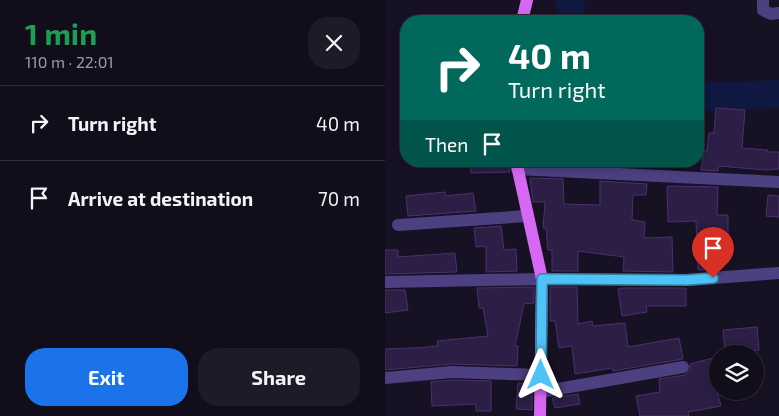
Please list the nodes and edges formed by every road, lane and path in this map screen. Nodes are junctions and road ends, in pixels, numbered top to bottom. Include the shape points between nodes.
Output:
1 (527, 0) edge
2 (763, 0) edge
3 (779, 14) edge
4 (523, 15) edge
5 (517, 167) edge
6 (548, 167) edge
7 (779, 182) edge
8 (527, 216) junction
9 (398, 225) dead end
10 (779, 273) edge
11 (542, 279) junction
12 (385, 282) edge
13 (683, 366) dead end
14 (541, 375) junction
15 (385, 378) edge
16 (541, 392) junction
17 (540, 416) edge

1 - 4 main road
2 - 3 street via 763,10
5 - 8 main road
6 - 7 street
8 - 9 street
8 - 11 main road
10 - 11 street via 687,280
11 - 12 street
11 - 14 main road
13 - 16 street
14 - 15 street via 452,372
14 - 16 main road
16 - 17 main road

